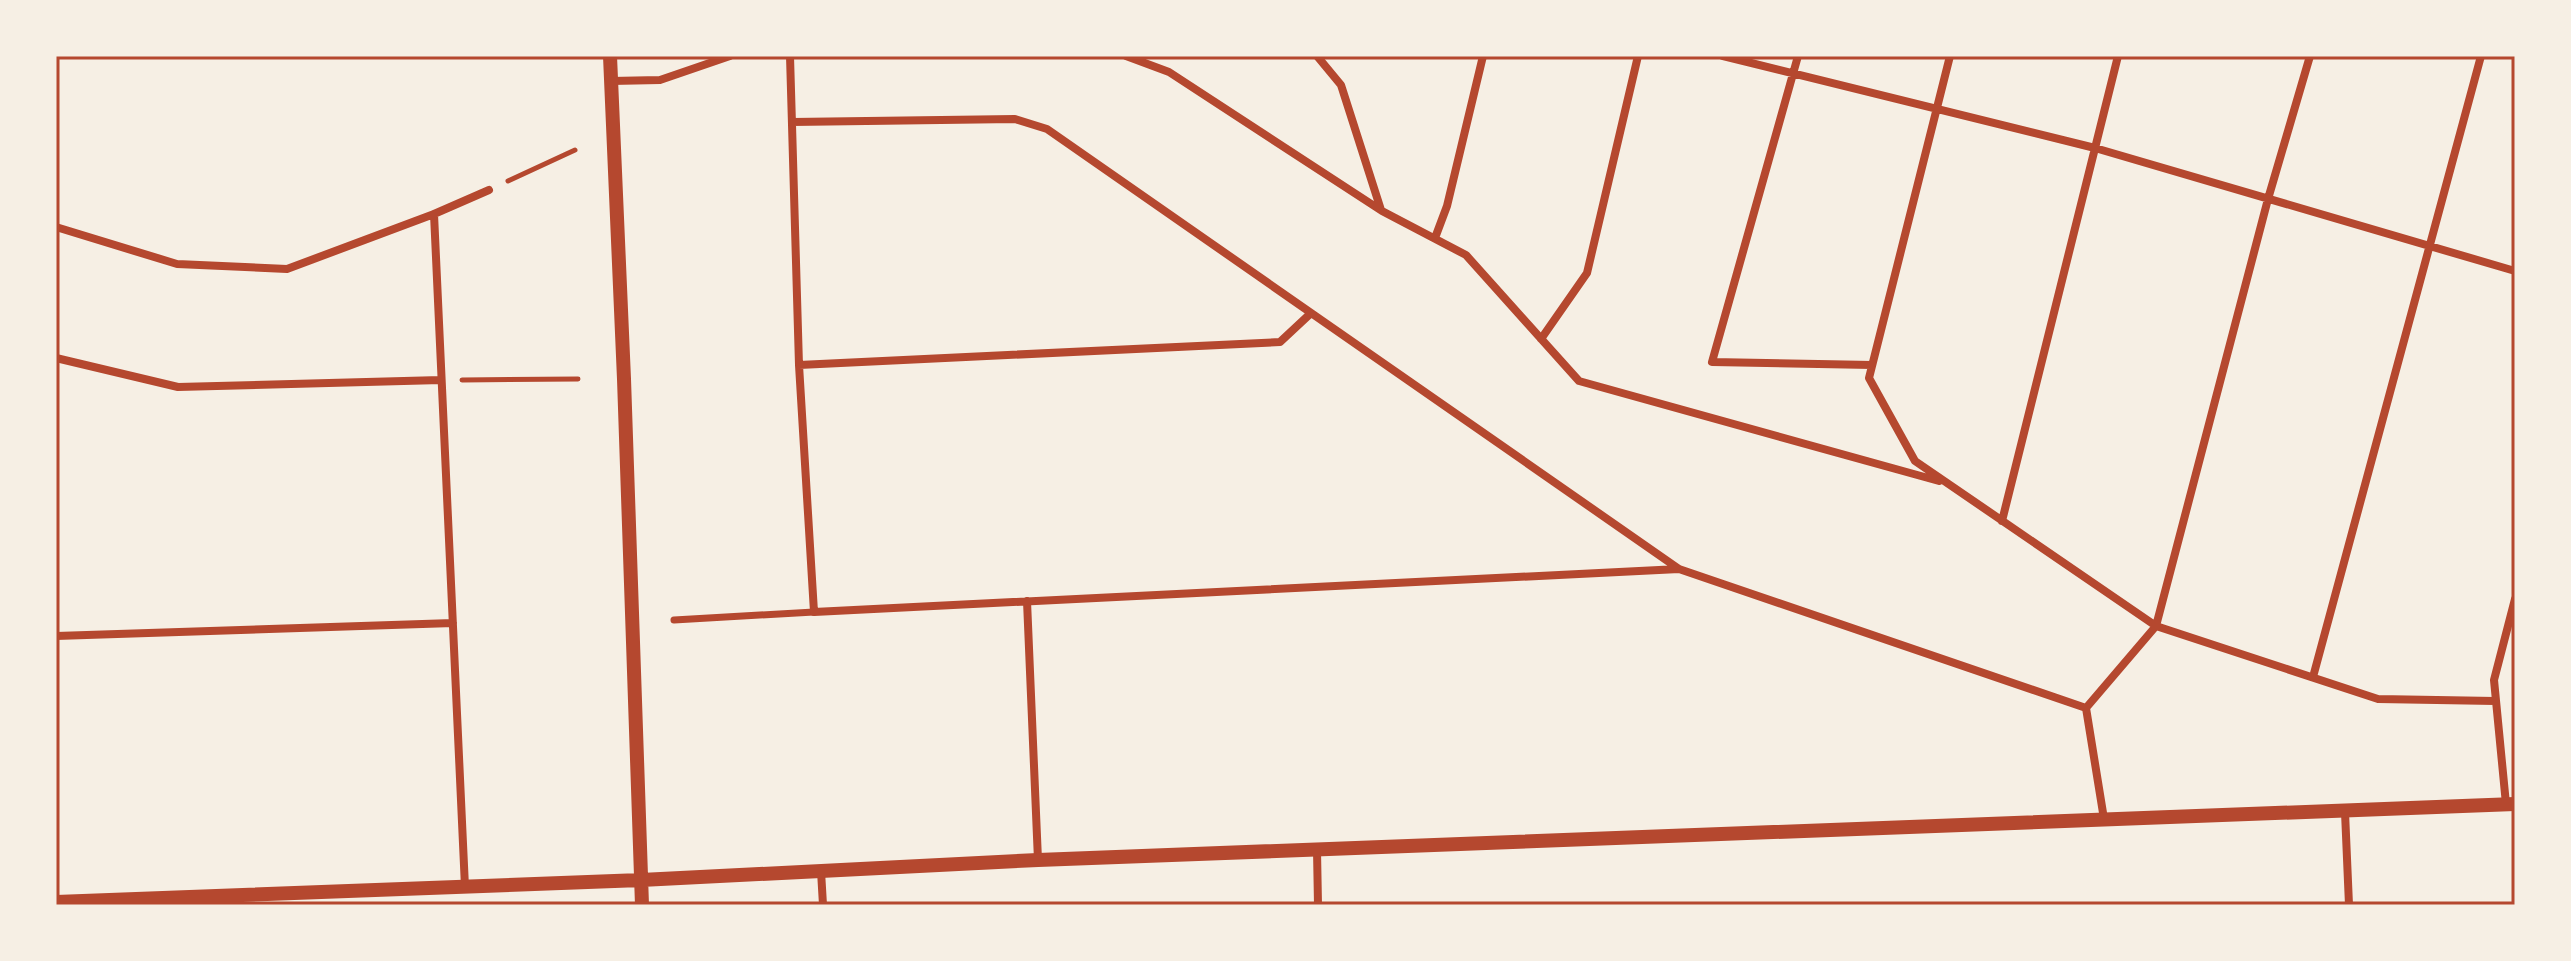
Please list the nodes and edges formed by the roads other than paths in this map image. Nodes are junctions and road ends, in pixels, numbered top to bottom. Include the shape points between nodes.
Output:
1 (610, 56) edge
2 (730, 56) edge
3 (790, 56) edge
4 (1126, 56) edge
5 (1317, 56) edge
6 (1483, 56) edge
7 (1638, 56) edge
8 (1723, 56) edge
9 (1798, 56) edge
10 (1950, 56) edge
11 (2118, 56) edge
12 (2310, 56) edge
13 (2481, 56) edge
14 (1794, 73) junction
15 (611, 81) junction
16 (1938, 110) junction
17 (792, 122) junction
18 (2095, 148) junction
19 (489, 190) road end
20 (2268, 199) junction
21 (1382, 211) junction
22 (434, 214) junction
23 (56, 227) edge
24 (1435, 238) junction
25 (2430, 246) junction
26 (2515, 271) edge
27 (1310, 314) junction
28 (1541, 339) junction
29 (56, 358) edge
30 (799, 365) junction
31 (1872, 365) junction
32 (441, 380) junction
33 (1948, 484) junction
34 (2002, 521) junction
35 (1679, 569) junction
36 (2515, 599) edge
37 (1027, 601) junction
38 (814, 612) junction
39 (674, 620) dead end
40 (453, 623) junction
41 (2156, 626) junction
42 (2515, 631) edge
43 (56, 636) edge
44 (2505, 638) junction
45 (2313, 677) junction
46 (2495, 701) junction
47 (2086, 708) junction
48 (2510, 804) edge
49 (2345, 812) junction
50 (2104, 819) junction
51 (1317, 850) junction
52 (1038, 860) junction
53 (821, 871) junction
54 (641, 880) junction
55 (465, 887) junction
56 (56, 902) edge
57 (642, 905) edge
58 (823, 905) edge
59 (1318, 905) edge
60 (2349, 905) edge

1 - 15 street
2 - 15 street via 660,80
3 - 17 street
4 - 21 street via 1169,72
5 - 21 street via 1341,85
6 - 24 street
7 - 28 street via 1587,273
8 - 14 street
9 - 14 street
10 - 16 street
11 - 18 street
12 - 20 street
13 - 25 street
14 - 16 street
14 - 31 street via 1712,362
15 - 54 street
16 - 18 street
16 - 31 street
17 - 27 street via 1015,119 1047,129
17 - 30 street
18 - 20 street
18 - 34 street
19 - 22 street
20 - 25 street
20 - 41 street
21 - 24 street
22 - 23 street via 287,269 177,264
22 - 32 street
24 - 28 street via 1466,255
25 - 26 street
25 - 45 street
27 - 30 street via 1280,342
27 - 35 street
28 - 33 street via 1579,381
29 - 32 street via 178,387
30 - 38 street
31 - 33 street via 1869,378 1915,461
32 - 40 street
33 - 34 street
34 - 41 street
35 - 37 street
35 - 47 street
36 - 44 street
37 - 38 street
37 - 52 street
38 - 39 street
40 - 43 street
40 - 55 street
41 - 45 street
41 - 47 street
42 - 44 street
44 - 46 street via 2494,680
45 - 46 street via 2378,699
46 - 48 street
47 - 50 street
48 - 49 street
49 - 50 street
49 - 60 street
50 - 51 street
51 - 52 street
51 - 59 street
52 - 53 street
53 - 54 street
53 - 58 street
54 - 55 street
54 - 57 street
55 - 56 street

